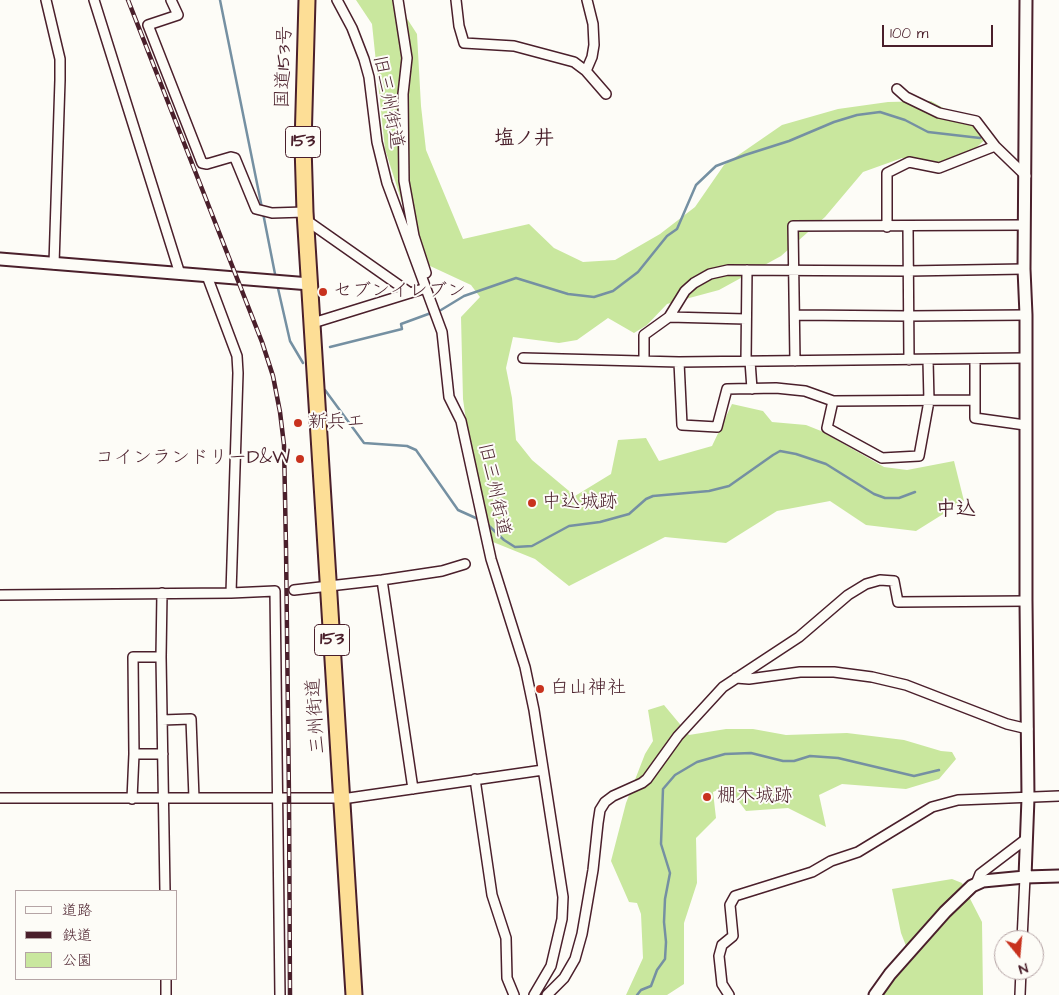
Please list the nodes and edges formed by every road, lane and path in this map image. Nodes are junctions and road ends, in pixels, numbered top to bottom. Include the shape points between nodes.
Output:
1 (46, 0) edge
2 (94, 0) edge
3 (171, 0) edge
4 (307, 0) edge
5 (337, 0) edge
6 (398, 0) edge
7 (456, 0) edge
8 (587, 0) edge
9 (1026, 0) edge
10 (586, 71) junction
11 (897, 89) dead end
12 (606, 94) dead end
13 (994, 146) junction
14 (1026, 176) junction
15 (305, 216) junction
16 (1024, 226) junction
17 (887, 227) junction
18 (908, 227) junction
19 (0, 259) edge
20 (54, 264) junction
21 (1024, 269) junction
22 (747, 270) junction
23 (794, 271) junction
24 (908, 271) junction
25 (180, 274) junction
26 (207, 276) junction
27 (310, 284) junction
28 (426, 288) junction
29 (410, 293) junction
30 (795, 315) junction
31 (1026, 315) junction
32 (909, 316) junction
33 (669, 318) junction
34 (746, 319) junction
35 (313, 323) junction
36 (523, 358) dead end
37 (1025, 358) junction
38 (975, 359) junction
39 (644, 360) junction
40 (909, 360) junction
41 (928, 360) junction
42 (748, 361) junction
43 (795, 361) junction
44 (679, 362) junction
45 (752, 389) junction
46 (975, 400) junction
47 (833, 401) junction
48 (929, 401) junction
49 (1025, 425) junction
50 (465, 564) dead end
51 (382, 580) junction
52 (329, 586) junction
53 (294, 590) dead end
54 (231, 593) junction
55 (162, 594) junction
56 (0, 595) edge
57 (1026, 601) junction
58 (161, 657) junction
59 (736, 678) junction
60 (162, 720) junction
61 (1028, 729) junction
62 (134, 754) junction
63 (163, 754) junction
64 (543, 770) junction
65 (475, 780) junction
66 (413, 789) junction
67 (1059, 796) edge
68 (278, 797) junction
69 (0, 798) edge
70 (194, 798) junction
71 (342, 798) junction
72 (1028, 798) junction
73 (132, 799) junction
74 (164, 799) junction
75 (1026, 839) junction
76 (1059, 876) edge
77 (1024, 877) junction
78 (976, 884) junction
79 (165, 890) edge
80 (1022, 930) edge
81 (166, 980) edge
82 (1021, 980) edge
83 (166, 995) edge
84 (280, 995) edge
85 (354, 995) edge
86 (514, 995) edge
87 (534, 995) edge
88 (547, 995) edge
89 (729, 995) edge
90 (876, 995) edge
91 (1020, 995) edge

1 - 20 street via 60,59
2 - 25 street
3 - 15 street via 178,15 148,26 202,163 235,158 254,206 263,212
4 - 15 highway, 国道153号 / 153 via 303,145
5 - 28 street, 旧三州街道 via 364,59 387,183
6 - 28 street via 406,58 404,181 414,236 427,276
7 - 10 street via 464,42 514,46 574,62
8 - 10 street via 594,45
9 - 14 street
10 - 12 street
11 - 13 street via 939,113 976,121
13 - 14 street
13 - 17 street via 939,168 909,162 886,173
14 - 16 street
15 - 27 highway, 国道153号 / 153
15 - 29 street
16 - 18 street
16 - 21 street
17 - 18 street
17 - 23 street via 793,226
18 - 24 street
19 - 20 street
20 - 25 street
21 - 24 street
21 - 31 street
22 - 23 street
22 - 33 street via 710,274 694,283 685,291
22 - 34 street
23 - 24 street
23 - 30 street
24 - 32 street
25 - 26 street
26 - 27 street
26 - 54 street via 237,356
27 - 35 highway, 三州街道 / 153
28 - 29 street
28 - 64 street, 旧三州街道 via 442,332 449,397 461,421 491,559 526,671
29 - 35 street
30 - 32 street
30 - 43 street
31 - 32 street
31 - 37 street
32 - 40 street
33 - 34 street
33 - 39 street via 644,335
34 - 42 street
35 - 52 highway, 三州街道 / 153
36 - 39 street
37 - 38 street
37 - 49 street
38 - 41 street
38 - 46 street
39 - 44 street
40 - 41 street
40 - 43 street
41 - 48 street
42 - 43 street
42 - 44 street
42 - 45 street
44 - 45 street via 682,425 717,427 727,390
45 - 47 street via 805,391
46 - 48 street
46 - 49 street via 975,418
47 - 48 street
47 - 48 street via 827,428 882,458 919,456
49 - 57 street
50 - 51 street
51 - 52 street
51 - 66 street
52 - 53 street
52 - 71 highway, 三州街道 / 153
54 - 55 street
54 - 68 street via 275,591
55 - 56 street
55 - 58 street
57 - 59 street via 898,602 894,581 880,580 866,584 848,596 799,638
57 - 61 street
58 - 60 street
58 - 62 street via 133,657
59 - 61 street via 800,672 872,677 906,685
59 - 88 street via 723,687 678,736 647,779 613,796 600,810 575,959 564,978
60 - 63 street
60 - 70 street via 192,719
61 - 72 street
62 - 63 street
62 - 73 street
63 - 74 street
64 - 65 street
64 - 87 street, 旧三州街道 via 563,897 562,920 551,966
65 - 66 street
65 - 86 street via 492,895 506,938 506,978
66 - 71 street
67 - 72 street
68 - 70 street
68 - 71 street
68 - 84 street
69 - 73 street
70 - 74 street
71 - 85 highway, 三州街道 / 153
72 - 75 street
72 - 89 street via 958,800 932,807 858,852 831,860 812,872 735,896 730,906 733,936 722,945 720,956 722,984
73 - 74 street
74 - 79 street
75 - 77 street
75 - 78 street via 980,874
76 - 77 street
77 - 78 street
77 - 80 street
78 - 90 street via 945,912 890,974
81 - 83 street
82 - 91 street

